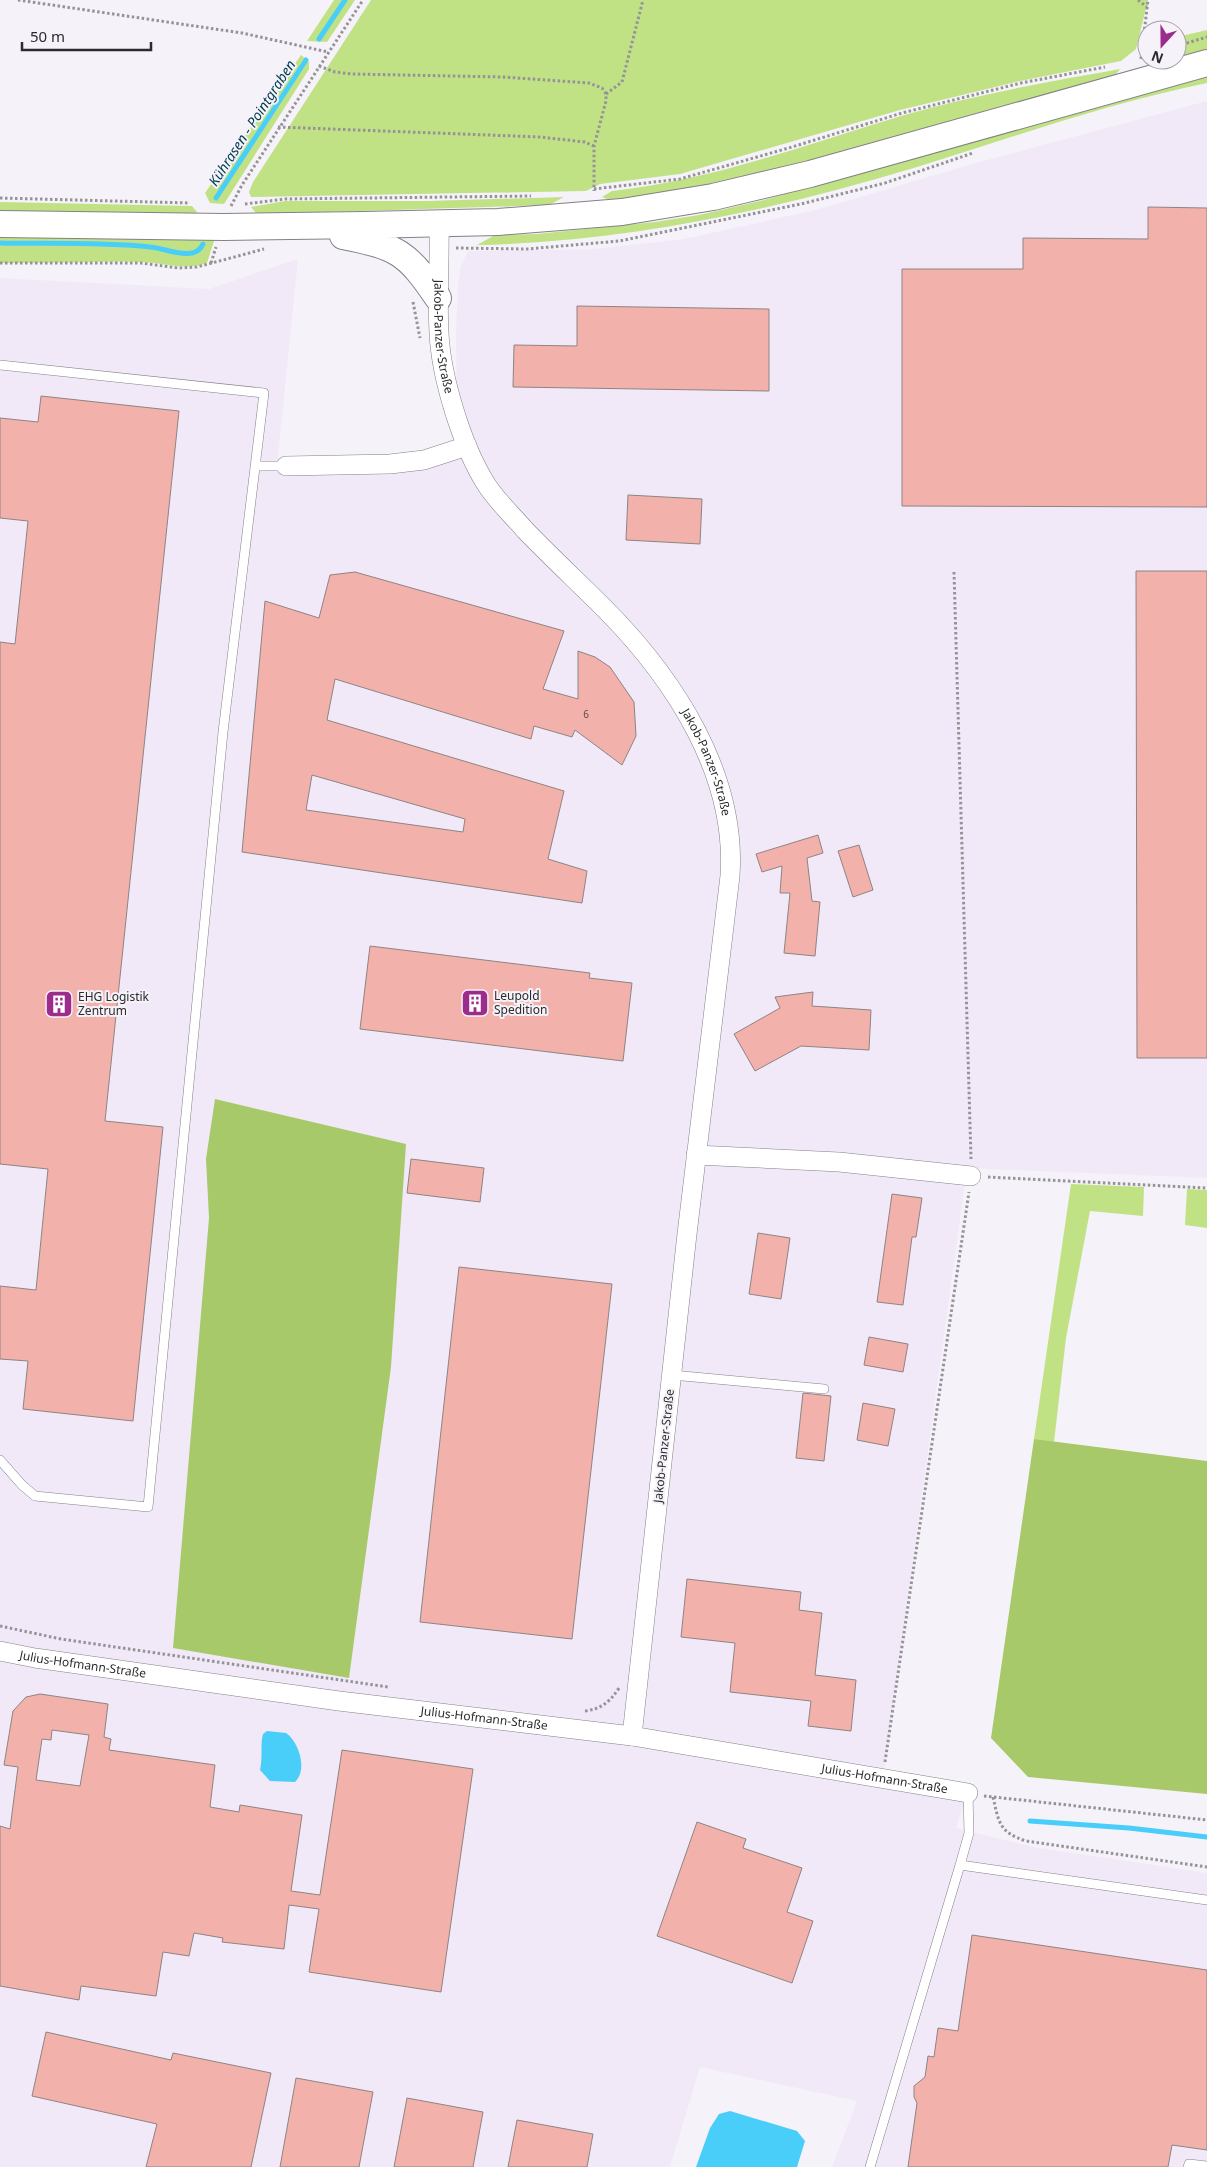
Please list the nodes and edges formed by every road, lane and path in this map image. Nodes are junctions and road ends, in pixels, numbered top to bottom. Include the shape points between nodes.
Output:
1 (18, 0) edge
2 (363, 0) edge
3 (643, 0) edge
4 (1138, 0) edge
5 (1148, 0) edge
6 (1147, 7) junction
7 (1146, 20) edge
8 (1207, 37) edge
9 (1187, 43) edge
10 (328, 52) junction
11 (1207, 63) edge
12 (319, 66) junction
13 (1113, 66) dead end
14 (1140, 70) edge
15 (1138, 81) junction
16 (606, 94) junction
17 (278, 127) junction
18 (594, 146) junction
19 (535, 196) dead end
20 (0, 198) edge
21 (594, 202) junction
22 (191, 204) dead end
23 (438, 223) junction
24 (0, 224) edge
25 (294, 226) junction
26 (272, 247) dead end
27 (0, 263) edge
28 (426, 299) junction
29 (421, 345) dead end
30 (0, 365) edge
31 (467, 446) junction
32 (255, 466) junction
33 (286, 466) joint
34 (696, 1155) junction
35 (971, 1176) joint
36 (1207, 1188) edge
37 (672, 1376) junction
38 (824, 1389) dead end
39 (0, 1460) edge
40 (0, 1626) edge
41 (0, 1651) edge
42 (621, 1681) dead end
43 (392, 1688) dead end
44 (578, 1712) dead end
45 (632, 1736) junction
46 (968, 1793) junction
47 (993, 1797) junction
48 (1207, 1820) edge
49 (960, 1865) junction
50 (1207, 1867) edge
51 (1207, 1900) edge
52 (1207, 2166) edge
53 (870, 2167) edge
54 (1188, 2167) edge

1 - 10 path via 242,32
2 - 10 path
3 - 16 path via 622,82
4 - 6 path
5 - 6 path
6 - 7 path
8 - 9 path
10 - 12 path
11 - 15 street
12 - 16 path via 352,74 503,77 588,83 602,88
12 - 17 path
13 - 21 path via 1021,83 902,113
14 - 15 path
15 - 21 street via 810,174 694,201
16 - 18 path
17 - 18 path via 540,137
17 - 19 path via 230,209 285,199
18 - 21 path
20 - 22 path
21 - 23 street via 498,222
23 - 25 street
23 - 28 street, Jakob-Panzer-Straße
24 - 25 street
25 - 28 street via 389,246 419,270
26 - 27 path via 197,267 141,263
28 - 29 path
28 - 31 street, Jakob-Panzer-Straße via 439,335 445,371
30 - 32 lane via 264,393
31 - 33 street via 424,460 390,464
31 - 34 street, Jakob-Panzer-Straße via 486,484 511,515 645,654 691,720 714,772 730,833 732,857
32 - 33 lane
32 - 39 lane via 223,732 148,1507 35,1496
34 - 35 street via 839,1162
34 - 37 street, Jakob-Panzer-Straße
35 - 36 path
37 - 38 lane
37 - 45 street, Jakob-Panzer-Straße
40 - 43 path via 80,1642
41 - 45 street, Julius-Hofmann-Straße via 339,1701
42 - 44 path via 607,1704
45 - 46 street, Julius-Hofmann-Straße
46 - 47 path
46 - 49 lane via 968,1833
47 - 48 path
47 - 50 path via 999,1822 1009,1835 1026,1841
49 - 51 lane
49 - 53 lane
52 - 54 lane via 1189,2164

